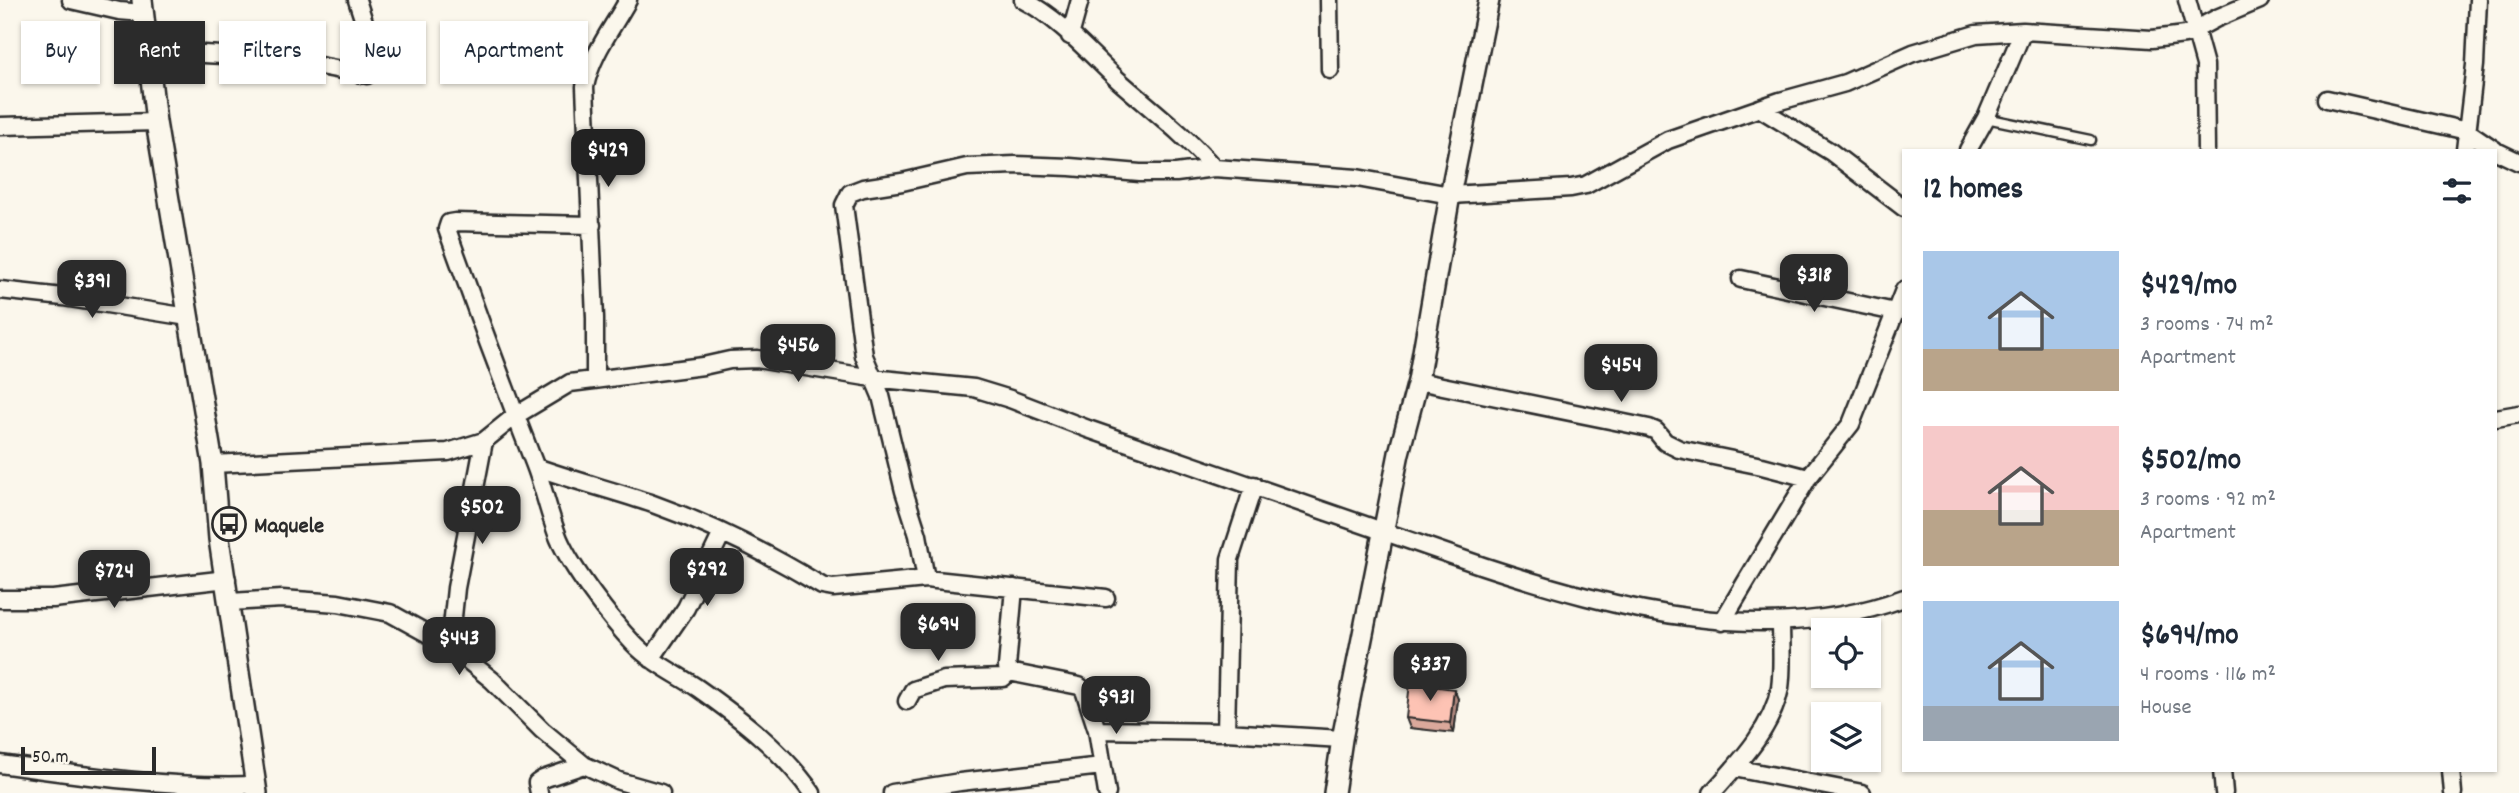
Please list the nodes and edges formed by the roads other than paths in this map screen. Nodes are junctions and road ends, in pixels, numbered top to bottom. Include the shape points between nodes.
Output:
1 (71, 0) edge
2 (357, 0) edge
3 (628, 0) edge
4 (1023, 0) edge
5 (1080, 0) edge
6 (1329, 0) edge
7 (1489, 0) edge
8 (2187, 0) edge
9 (2260, 0) edge
10 (2478, 0) edge
11 (143, 7) edge
12 (2194, 30) junction
13 (2023, 31) junction
14 (1070, 36) junction
15 (205, 54) edge
16 (1330, 70) dead end
17 (152, 84) edge
18 (2327, 99) dead end
19 (1759, 108) junction
20 (1986, 118) junction
21 (156, 122) junction
22 (0, 126) edge
23 (2467, 131) junction
24 (2091, 139) dead end
25 (1969, 149) edge
26 (2206, 149) edge
27 (2465, 149) edge
28 (2492, 149) edge
29 (2497, 152) edge
30 (2519, 162) edge
31 (1214, 168) junction
32 (1450, 195) junction
33 (1902, 206) edge
34 (592, 225) junction
35 (1741, 279) dead end
36 (0, 290) edge
37 (1902, 295) edge
38 (1895, 312) junction
39 (188, 317) junction
40 (872, 378) junction
41 (595, 380) junction
42 (1418, 381) junction
43 (2519, 414) edge
44 (514, 416) junction
45 (2497, 418) edge
46 (484, 440) junction
47 (213, 464) junction
48 (536, 467) junction
49 (1808, 478) junction
50 (1254, 485) junction
51 (1384, 530) junction
52 (722, 533) junction
53 (227, 579) junction
54 (926, 579) junction
55 (1014, 588) junction
56 (1106, 598) dead end
57 (0, 599) edge
58 (1902, 599) edge
59 (230, 602) junction
60 (1722, 622) junction
61 (1782, 622) junction
62 (450, 646) junction
63 (651, 659) junction
64 (1009, 672) junction
65 (907, 701) dead end
66 (1097, 730) junction
67 (1226, 732) junction
68 (1342, 739) junction
69 (0, 764) edge
70 (584, 765) junction
71 (1102, 766) junction
72 (1734, 768) junction
73 (2222, 772) edge
74 (2451, 772) edge
75 (257, 789) edge
76 (539, 793) edge
77 (661, 793) edge
78 (812, 793) edge
79 (892, 793) edge
80 (1107, 793) edge
81 (1334, 793) edge
82 (1712, 793) edge
83 (1862, 793) edge
84 (2224, 793) edge
85 (2453, 793) edge

1 - 11 street via 119,11
2 - 15 street via 377,62 367,75 278,58
3 - 34 street via 594,57 585,87
4 - 14 street via 1043,10
5 - 14 street
6 - 16 street
7 - 32 street
8 - 12 street
9 - 12 street
10 - 23 street
12 - 13 street via 2152,39
12 - 26 street via 2205,65
13 - 19 street via 1976,34 1844,83
13 - 20 street
14 - 31 street via 1189,140
17 - 21 street
18 - 23 street
19 - 32 street via 1668,141 1586,185
19 - 33 street via 1830,152
20 - 24 lane
20 - 25 street
21 - 22 street
21 - 39 street
23 - 27 street
23 - 28 street
29 - 30 street
31 - 32 street via 1357,178
31 - 40 street via 1140,173 1015,165 967,167 850,193 844,205 853,284
32 - 42 street
34 - 41 street
34 - 44 street via 449,223 447,229
35 - 38 street
36 - 39 street
37 - 38 street
38 - 49 street via 1851,425
39 - 47 street
40 - 41 street via 757,359 730,359
40 - 50 street via 974,388 1010,398
40 - 54 street via 881,396
41 - 44 street via 570,383
42 - 49 street via 1648,428 1679,449
42 - 51 street
43 - 45 street
44 - 46 street
44 - 48 street
46 - 47 street via 447,452
46 - 62 street via 456,587
47 - 53 street
48 - 52 street via 653,504
48 - 63 street via 560,542 576,570
49 - 60 street
50 - 51 street
50 - 67 street via 1230,559
51 - 60 street via 1545,586 1611,603
51 - 68 street
52 - 54 street via 822,586
52 - 63 street via 686,608
53 - 57 street via 53,599
53 - 59 street
54 - 55 street
55 - 56 street
55 - 64 street
58 - 61 street via 1856,613
59 - 62 street via 296,600 390,613
59 - 75 street
60 - 61 street
61 - 72 street via 1776,700 1765,727
62 - 70 street
63 - 78 street via 698,688 761,737
64 - 65 street via 1003,678 944,680 913,690
64 - 66 street via 1079,686
66 - 67 street
66 - 71 street
67 - 68 street
68 - 81 street
69 - 75 street via 158,784
70 - 76 street via 543,779 537,783
70 - 77 street
71 - 79 street
71 - 80 street
72 - 82 street
72 - 83 street
73 - 84 street
74 - 85 street

